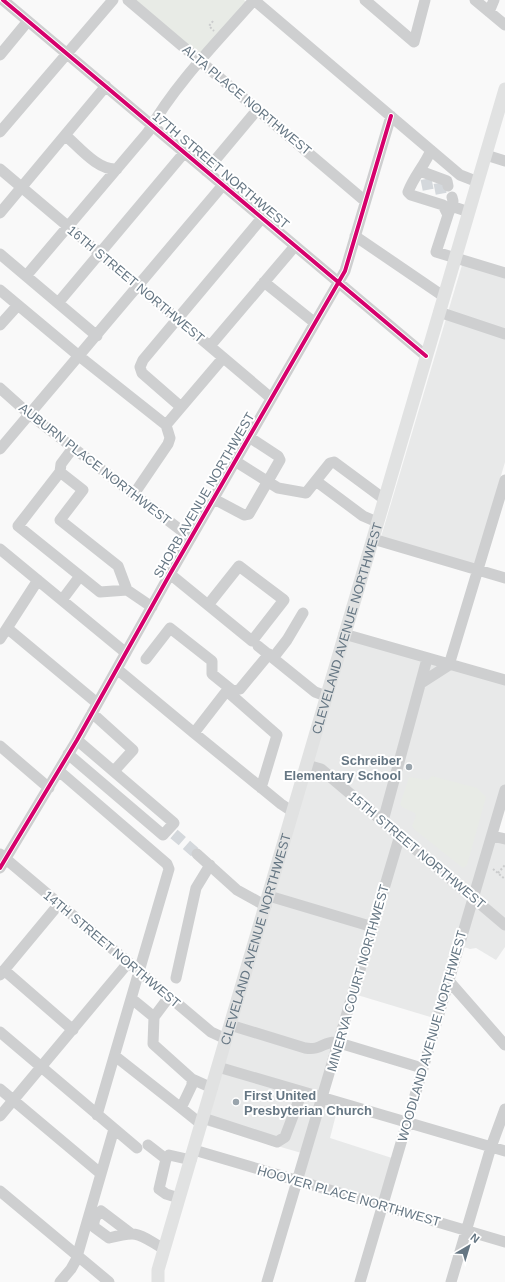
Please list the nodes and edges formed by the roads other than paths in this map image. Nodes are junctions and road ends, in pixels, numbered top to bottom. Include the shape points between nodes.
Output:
1 (3, 0) edge
2 (112, 0) edge
3 (128, 0) edge
4 (254, 0) edge
5 (365, 0) edge
6 (425, 0) edge
7 (475, 0) edge
8 (494, 0) edge
9 (489, 12) junction
10 (28, 21) junction
11 (505, 25) edge
12 (66, 53) junction
13 (0, 55) edge
14 (200, 61) junction
15 (106, 86) junction
16 (505, 89) edge
17 (257, 110) junction
18 (391, 116) junction
19 (152, 125) junction
20 (0, 132) edge
21 (65, 136) junction
22 (431, 150) junction
23 (184, 153) junction
24 (486, 155) junction
25 (505, 161) edge
26 (0, 169) edge
27 (117, 169) junction
28 (206, 171) junction
29 (423, 174) junction
30 (442, 182) dead end
31 (478, 182) junction
32 (223, 185) junction
33 (22, 187) junction
34 (365, 201) junction
35 (447, 204) junction
36 (469, 212) junction
37 (0, 213) edge
38 (262, 218) junction
39 (68, 227) junction
40 (355, 236) junction
41 (295, 246) junction
42 (100, 253) junction
43 (0, 254) edge
44 (455, 258) junction
45 (505, 273) edge
46 (26, 276) junction
47 (264, 282) junction
48 (338, 282) junction
49 (139, 286) junction
50 (0, 290) edge
51 (443, 296) junction
52 (58, 303) junction
53 (18, 305) junction
54 (439, 312) junction
55 (177, 318) junction
56 (315, 323) junction
57 (0, 325) edge
58 (505, 334) edge
59 (97, 336) junction
60 (210, 346) junction
61 (79, 356) junction
62 (426, 356) junction
63 (223, 358) junction
64 (0, 388) edge
65 (271, 398) junction
66 (182, 407) junction
67 (29, 414) junction
68 (168, 428) junction
69 (249, 437) junction
70 (73, 448) junction
71 (0, 449) edge
72 (235, 461) junction
73 (60, 472) junction
74 (505, 480) edge
75 (267, 481) junction
76 (316, 481) junction
77 (134, 494) junction
78 (214, 499) junction
79 (384, 499) junction
80 (377, 522) junction
81 (191, 538) junction
82 (373, 539) junction
83 (1, 551) edge
84 (478, 570) junction
85 (170, 574) junction
86 (80, 576) junction
87 (505, 578) edge
88 (38, 580) junction
89 (127, 590) junction
90 (62, 600) junction
91 (208, 605) junction
92 (152, 607) junction
93 (302, 613) dead end
94 (7, 628) junction
95 (344, 634) junction
96 (0, 639) edge
97 (255, 643) junction
98 (126, 654) junction
99 (271, 656) junction
100 (146, 659) dead end
101 (428, 659) junction
102 (449, 665) junction
103 (118, 669) junction
104 (505, 680) edge
105 (421, 683) junction
106 (230, 692) junction
107 (326, 696) junction
108 (94, 708) junction
109 (194, 733) junction
110 (77, 740) junction
111 (0, 746) edge
112 (68, 754) junction
113 (307, 765) junction
114 (59, 771) junction
115 (114, 771) junction
116 (49, 788) junction
117 (261, 788) junction
118 (505, 790) edge
119 (293, 812) junction
120 (383, 821) junction
121 (400, 835) junction
122 (492, 836) junction
123 (505, 839) edge
124 (197, 854) tunnel mouth
125 (2, 861) edge
126 (210, 866) junction
127 (472, 897) junction
128 (267, 901) junction
129 (60, 904) junction
130 (505, 925) edge
131 (373, 927) junction
132 (128, 963) junction
133 (2, 972) edge
134 (140, 972) junction
135 (176, 978) dead end
136 (448, 980) junction
137 (169, 997) junction
138 (132, 999) junction
139 (154, 1017) junction
140 (230, 1025) junction
141 (73, 1030) junction
142 (0, 1032) edge
143 (226, 1039) junction
144 (339, 1043) junction
145 (505, 1045) edge
146 (115, 1056) junction
147 (41, 1067) junction
148 (218, 1067) junction
149 (422, 1068) junction
150 (192, 1079) junction
151 (212, 1088) junction
152 (0, 1089) edge
153 (302, 1092) junction
154 (322, 1098) junction
155 (13, 1100) junction
156 (181, 1108) junction
157 (505, 1109) edge
158 (97, 1115) junction
159 (0, 1116) edge
160 (202, 1121) junction
161 (406, 1122) junction
162 (114, 1129) junction
163 (491, 1147) junction
164 (505, 1151) edge
165 (192, 1155) junction
166 (166, 1159) junction
167 (100, 1173) junction
168 (297, 1180) junction
169 (2, 1195) edge
170 (180, 1198) junction
171 (382, 1205) junction
172 (466, 1230) junction
173 (130, 1233) dead end
174 (505, 1242) edge
175 (164, 1249) junction
176 (77, 1256) junction
177 (158, 1276) edge
178 (60, 1282) edge
179 (109, 1282) edge
180 (148, 1282) edge
181 (268, 1282) edge
182 (360, 1282) edge
183 (451, 1282) edge

1 - 10 street, 17TH STREET NORTHWEST
2 - 12 street
3 - 14 street, ALTA PLACE NORTHWEST
4 - 14 street
4 - 18 street
5 - 6 street via 414,42
7 - 9 street
8 - 9 street
9 - 11 street
10 - 12 street, 17TH STREET NORTHWEST
10 - 13 street
12 - 15 street, 17TH STREET NORTHWEST
12 - 20 street
14 - 17 street, ALTA PLACE NORTHWEST
14 - 19 street
15 - 19 street, 17TH STREET NORTHWEST
15 - 21 street
16 - 24 main road, CLEVELAND AVENUE NORTHWEST
17 - 28 street
17 - 34 street, ALTA PLACE NORTHWEST
18 - 22 street
18 - 34 street, SHORB AVENUE NORTHWEST
19 - 23 street, 17TH STREET NORTHWEST
19 - 27 street
21 - 27 street via 108,170
21 - 33 street
22 - 29 street
22 - 31 street via 460,175
23 - 28 street, 17TH STREET NORTHWEST
23 - 42 street
24 - 25 street
24 - 31 main road, CLEVELAND AVENUE NORTHWEST
26 - 33 street, 16TH STREET NORTHWEST
27 - 39 street
28 - 32 street, 17TH STREET NORTHWEST
29 - 30 street
29 - 35 street via 414,178 408,192
31 - 36 main road, CLEVELAND AVENUE NORTHWEST
32 - 38 street, 17TH STREET NORTHWEST
32 - 49 street
33 - 37 street
33 - 39 street, 16TH STREET NORTHWEST
34 - 40 street, SHORB AVENUE NORTHWEST
35 - 36 street
35 - 44 street via 436,252
36 - 44 main road, CLEVELAND AVENUE NORTHWEST
38 - 41 street, 17TH STREET NORTHWEST
38 - 55 street
39 - 42 street, 16TH STREET NORTHWEST
39 - 46 street
40 - 48 street, SHORB AVENUE NORTHWEST via 345,271
40 - 51 street
41 - 47 street
41 - 48 street, 17TH STREET NORTHWEST
42 - 49 street, 16TH STREET NORTHWEST
42 - 52 street
43 - 46 street
44 - 45 street
44 - 51 main road, CLEVELAND AVENUE NORTHWEST
46 - 52 street
47 - 56 street
47 - 60 street
48 - 56 street, SHORB AVENUE NORTHWEST
48 - 62 street, 17TH STREET NORTHWEST
49 - 55 street, 16TH STREET NORTHWEST
49 - 59 street
50 - 53 street
51 - 54 main road, CLEVELAND AVENUE NORTHWEST
52 - 59 street
53 - 57 street
53 - 61 street
54 - 58 street
54 - 62 main road, CLEVELAND AVENUE NORTHWEST
55 - 60 street, 16TH STREET NORTHWEST
55 - 66 street via 143,360 140,368 142,373
56 - 65 street, SHORB AVENUE NORTHWEST
59 - 61 street
60 - 63 street, 16TH STREET NORTHWEST
61 - 67 street
61 - 68 street
62 - 79 main road, CLEVELAND AVENUE NORTHWEST
63 - 65 street, 16TH STREET NORTHWEST
63 - 66 street
64 - 67 street, AUBURN PLACE NORTHWEST
65 - 69 street, SHORB AVENUE NORTHWEST
66 - 68 street
67 - 70 street, AUBURN PLACE NORTHWEST
67 - 71 street
68 - 77 street via 168,444
69 - 72 street, SHORB AVENUE NORTHWEST
69 - 75 street via 278,456 280,460
70 - 73 street via 61,464
70 - 77 street, AUBURN PLACE NORTHWEST
72 - 75 street
72 - 78 street, SHORB AVENUE NORTHWEST
73 - 86 street via 18,526
73 - 89 street via 83,490 60,520 118,566
74 - 84 street
75 - 76 street via 278,488 306,493
75 - 78 street via 249,514 244,515
76 - 79 street via 330,463 334,462
76 - 80 street via 363,516
77 - 81 street, AUBURN PLACE NORTHWEST
78 - 81 street, SHORB AVENUE NORTHWEST
79 - 80 main road, CLEVELAND AVENUE NORTHWEST
80 - 82 main road, CLEVELAND AVENUE NORTHWEST
81 - 85 street, SHORB AVENUE NORTHWEST
82 - 84 street
82 - 95 main road, CLEVELAND AVENUE NORTHWEST
83 - 88 street
84 - 87 street
84 - 102 street
85 - 91 street
85 - 92 street, SHORB AVENUE NORTHWEST
86 - 89 street via 100,592
86 - 90 street
88 - 90 street
88 - 94 street
89 - 92 street
90 - 98 street
91 - 97 street
91 - 97 street via 239,566 284,600
92 - 98 street, SHORB AVENUE NORTHWEST
93 - 99 street via 287,640
94 - 96 street
94 - 108 street
95 - 101 street
95 - 107 main road, CLEVELAND AVENUE NORTHWEST
97 - 99 street
98 - 103 street, SHORB AVENUE NORTHWEST
99 - 106 street via 240,689
99 - 107 street via 315,692
100 - 106 street via 170,628 212,661 212,674
101 - 102 street
101 - 105 street
102 - 104 street
102 - 105 street
103 - 108 street, SHORB AVENUE NORTHWEST
103 - 109 street
105 - 120 street
106 - 109 street via 224,693
106 - 117 street via 277,735
107 - 113 main road, CLEVELAND AVENUE NORTHWEST
108 - 110 street, SHORB AVENUE NORTHWEST
108 - 115 street via 133,750
109 - 117 street
110 - 112 street, SHORB AVENUE NORTHWEST
110 - 115 street
111 - 116 street
112 - 114 street, SHORB AVENUE NORTHWEST
112 - 115 street via 163,835 171,832 174,823
113 - 119 main road, CLEVELAND AVENUE NORTHWEST
113 - 120 street, 15TH STREET NORTHWEST via 321,769
114 - 116 street, SHORB AVENUE NORTHWEST
114 - 134 street via 167,864 169,869
116 - 125 street, SHORB AVENUE NORTHWEST
117 - 119 street
118 - 122 street, WOODLAND AVENUE NORTHWEST
119 - 128 main road, CLEVELAND AVENUE NORTHWEST
120 - 121 street, 15TH STREET NORTHWEST
121 - 127 street, 15TH STREET NORTHWEST
121 - 131 street, MINERVA COURT NORTHWEST
122 - 123 street
122 - 127 street, WOODLAND AVENUE NORTHWEST
124 - 126 street
125 - 129 street, 14TH STREET NORTHWEST
126 - 128 street via 237,890
126 - 135 street via 196,888
127 - 130 street, 15TH STREET NORTHWEST
127 - 136 street, WOODLAND AVENUE NORTHWEST
128 - 131 street
128 - 140 main road, CLEVELAND AVENUE NORTHWEST
129 - 132 street, 14TH STREET NORTHWEST
129 - 133 street
131 - 144 street, MINERVA COURT NORTHWEST
132 - 134 street, 14TH STREET NORTHWEST
132 - 141 street
133 - 141 street
134 - 137 street, 14TH STREET NORTHWEST
134 - 138 street
136 - 145 street
136 - 149 street, WOODLAND AVENUE NORTHWEST
137 - 139 street
137 - 143 street, 14TH STREET NORTHWEST via 211,1032
138 - 139 street
138 - 146 street
139 - 150 street via 153,1044
140 - 143 main road, CLEVELAND AVENUE NORTHWEST
140 - 144 street via 305,1048 314,1049 332,1042
141 - 147 street
142 - 147 street
143 - 148 main road, CLEVELAND AVENUE NORTHWEST
144 - 149 street
144 - 154 street, MINERVA COURT NORTHWEST
146 - 156 street
146 - 158 street
147 - 155 street
147 - 158 street
148 - 151 main road, CLEVELAND AVENUE NORTHWEST
148 - 153 street
149 - 161 street, WOODLAND AVENUE NORTHWEST
150 - 151 street
150 - 156 street via 192,1085
151 - 160 main road, CLEVELAND AVENUE NORTHWEST
152 - 155 street
153 - 154 street
153 - 160 street via 285,1137 277,1142
154 - 161 street
154 - 168 street, MINERVA COURT NORTHWEST
155 - 159 street
155 - 167 street
156 - 160 street
157 - 163 street
158 - 162 street
160 - 165 main road, CLEVELAND AVENUE NORTHWEST
161 - 163 street
161 - 171 street, WOODLAND AVENUE NORTHWEST
162 - 166 street
162 - 167 street
163 - 164 street
163 - 172 street
165 - 166 street, HOOVER PLACE NORTHWEST via 169,1156
165 - 168 street, HOOVER PLACE NORTHWEST
165 - 170 main road, CLEVELAND AVENUE NORTHWEST
166 - 170 street via 159,1189
167 - 176 street
168 - 171 street, HOOVER PLACE NORTHWEST
168 - 181 street, MINERVA COURT NORTHWEST
169 - 176 street
170 - 175 main road, CLEVELAND AVENUE NORTHWEST
171 - 172 street, HOOVER PLACE NORTHWEST
171 - 182 street, WOODLAND AVENUE NORTHWEST
172 - 174 street, HOOVER PLACE NORTHWEST
172 - 183 street
173 - 175 street via 138,1234
175 - 177 main road, CLEVELAND AVENUE NORTHWEST
176 - 178 street via 71,1269
176 - 179 street
177 - 180 main road

